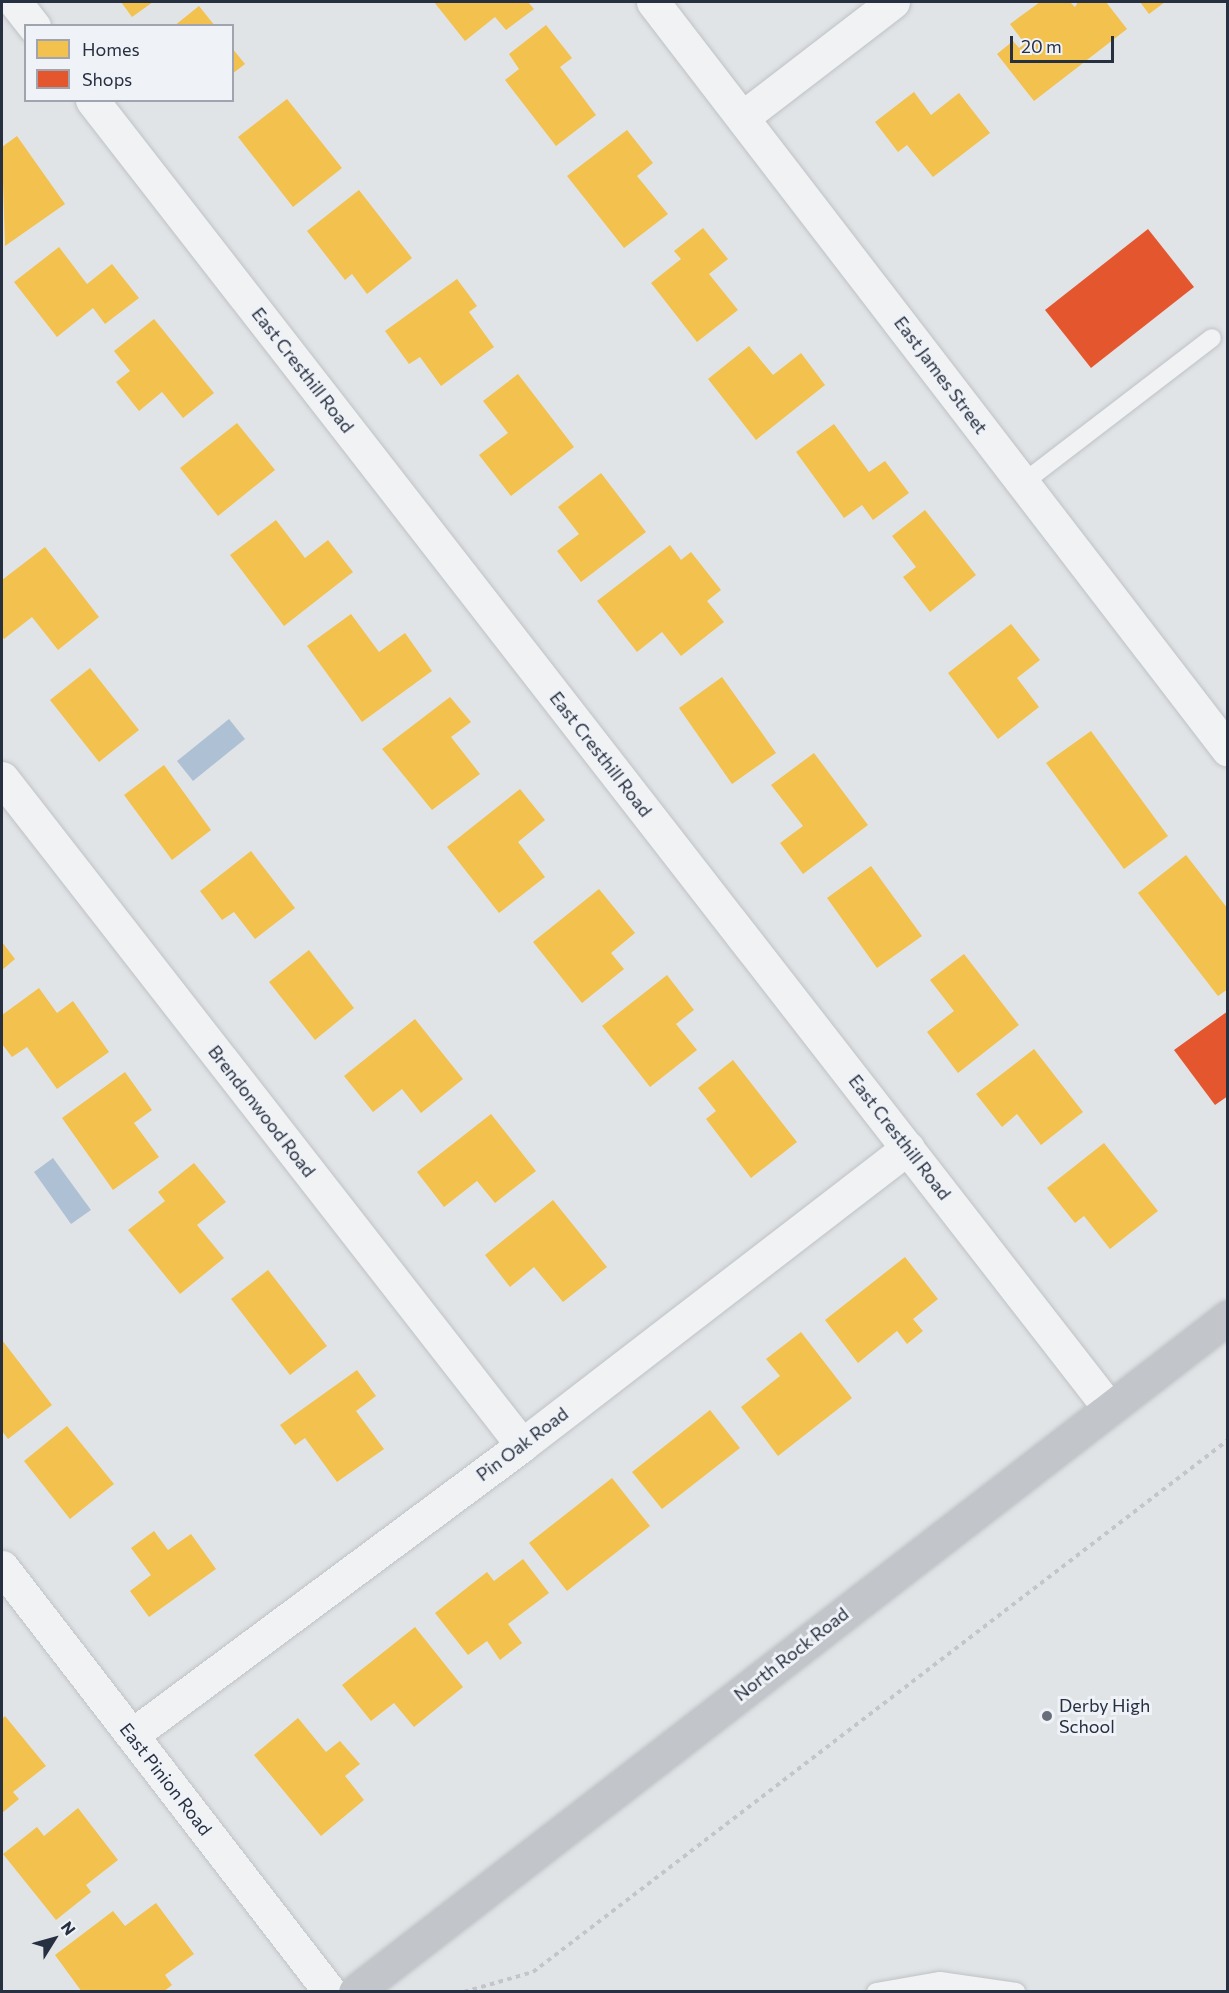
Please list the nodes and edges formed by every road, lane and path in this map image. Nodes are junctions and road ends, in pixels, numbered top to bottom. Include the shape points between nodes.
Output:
1 (15, 2) edge
2 (653, 2) edge
3 (893, 2) edge
4 (32, 24) edge
5 (94, 102) edge
6 (743, 117) junction
7 (1212, 338) dead end
8 (1023, 483) junction
9 (1227, 748) edge
10 (2, 778) edge
11 (908, 1148) junction
12 (1227, 1317) edge
13 (1109, 1408) junction
14 (1227, 1440) edge
15 (522, 1445) junction
16 (2, 1567) edge
17 (132, 1735) junction
18 (330, 1992) edge
19 (355, 1992) edge
20 (464, 1992) edge
21 (876, 1992) edge
22 (1016, 1992) edge

1 - 4 street
2 - 6 street, East James Street
3 - 6 street
5 - 11 street, East Cresthill Road
6 - 8 street, East James Street
7 - 8 lane
8 - 9 street, East James Street
10 - 15 street, Brendonwood Road
11 - 13 street, East Cresthill Road
11 - 15 street, Pin Oak Road
12 - 13 main road, North Rock Road
13 - 19 main road, North Rock Road
14 - 20 path via 533,1972
15 - 17 street, Pin Oak Road
16 - 17 street, East Pinion Road
17 - 18 street, East Pinion Road
21 - 22 lane via 940,1981

